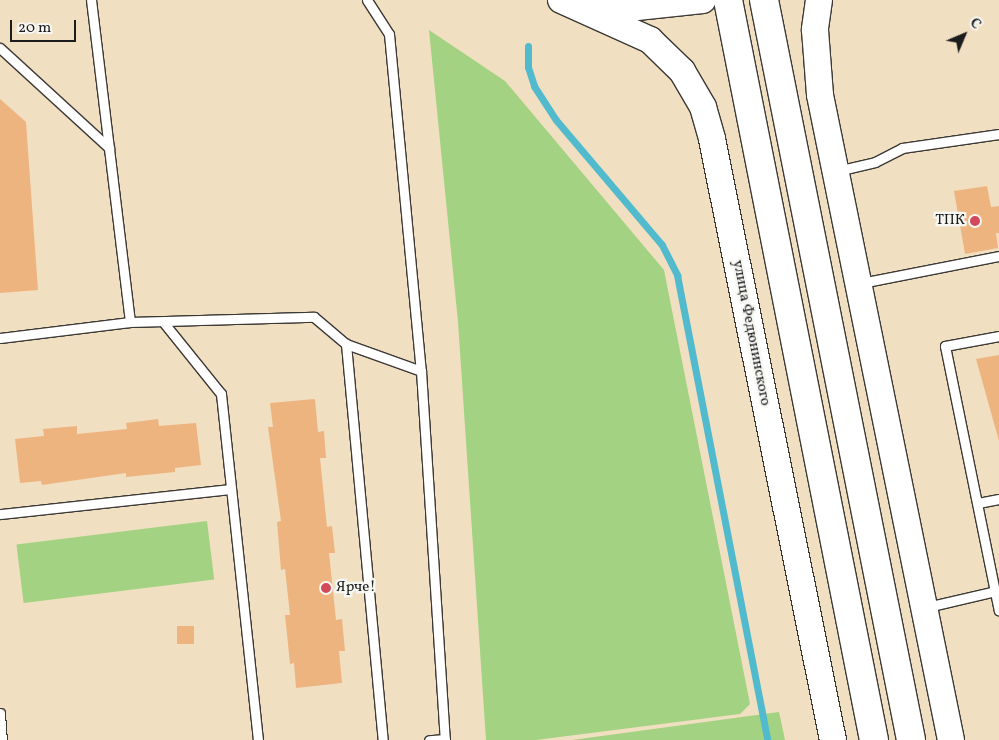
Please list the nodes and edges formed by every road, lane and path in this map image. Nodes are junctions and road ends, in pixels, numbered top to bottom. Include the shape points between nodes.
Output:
1 (91, 0) edge
2 (367, 0) edge
3 (561, 0) edge
4 (573, 0) edge
5 (703, 0) edge
6 (728, 0) edge
7 (764, 0) edge
8 (819, 0) edge
9 (0, 48) edge
10 (999, 134) edge
11 (109, 148) junction
12 (835, 171) junction
13 (999, 256) edge
14 (858, 283) junction
15 (130, 322) junction
16 (164, 323) junction
17 (999, 336) edge
18 (0, 338) edge
19 (346, 344) junction
20 (421, 371) junction
21 (231, 489) junction
22 (999, 499) edge
23 (978, 503) junction
24 (0, 514) edge
25 (995, 592) junction
26 (924, 608) junction
27 (999, 611) edge
28 (0, 713) edge
29 (2, 740) edge
30 (258, 740) edge
31 (383, 740) edge
32 (428, 740) edge
33 (833, 740) edge
34 (874, 740) edge
35 (910, 740) edge
36 (951, 740) edge

1 - 11 lane
2 - 20 lane via 389,34
3 - 33 main road, улица Федюнинского via 650,40 682,71 703,107
4 - 5 main road via 636,8
6 - 34 highway
7 - 35 highway
8 - 12 main road via 815,55
9 - 11 lane
10 - 12 lane via 902,148 875,162
11 - 15 lane
12 - 14 main road
13 - 14 lane
14 - 26 main road
15 - 16 lane
15 - 18 lane
16 - 19 lane via 314,317
16 - 21 lane via 221,394
17 - 23 lane via 945,346
19 - 20 lane
19 - 31 lane
20 - 32 lane via 444,739
21 - 24 lane
21 - 30 lane
22 - 23 lane
23 - 25 lane
25 - 26 lane
25 - 27 lane
26 - 36 main road
28 - 29 lane

